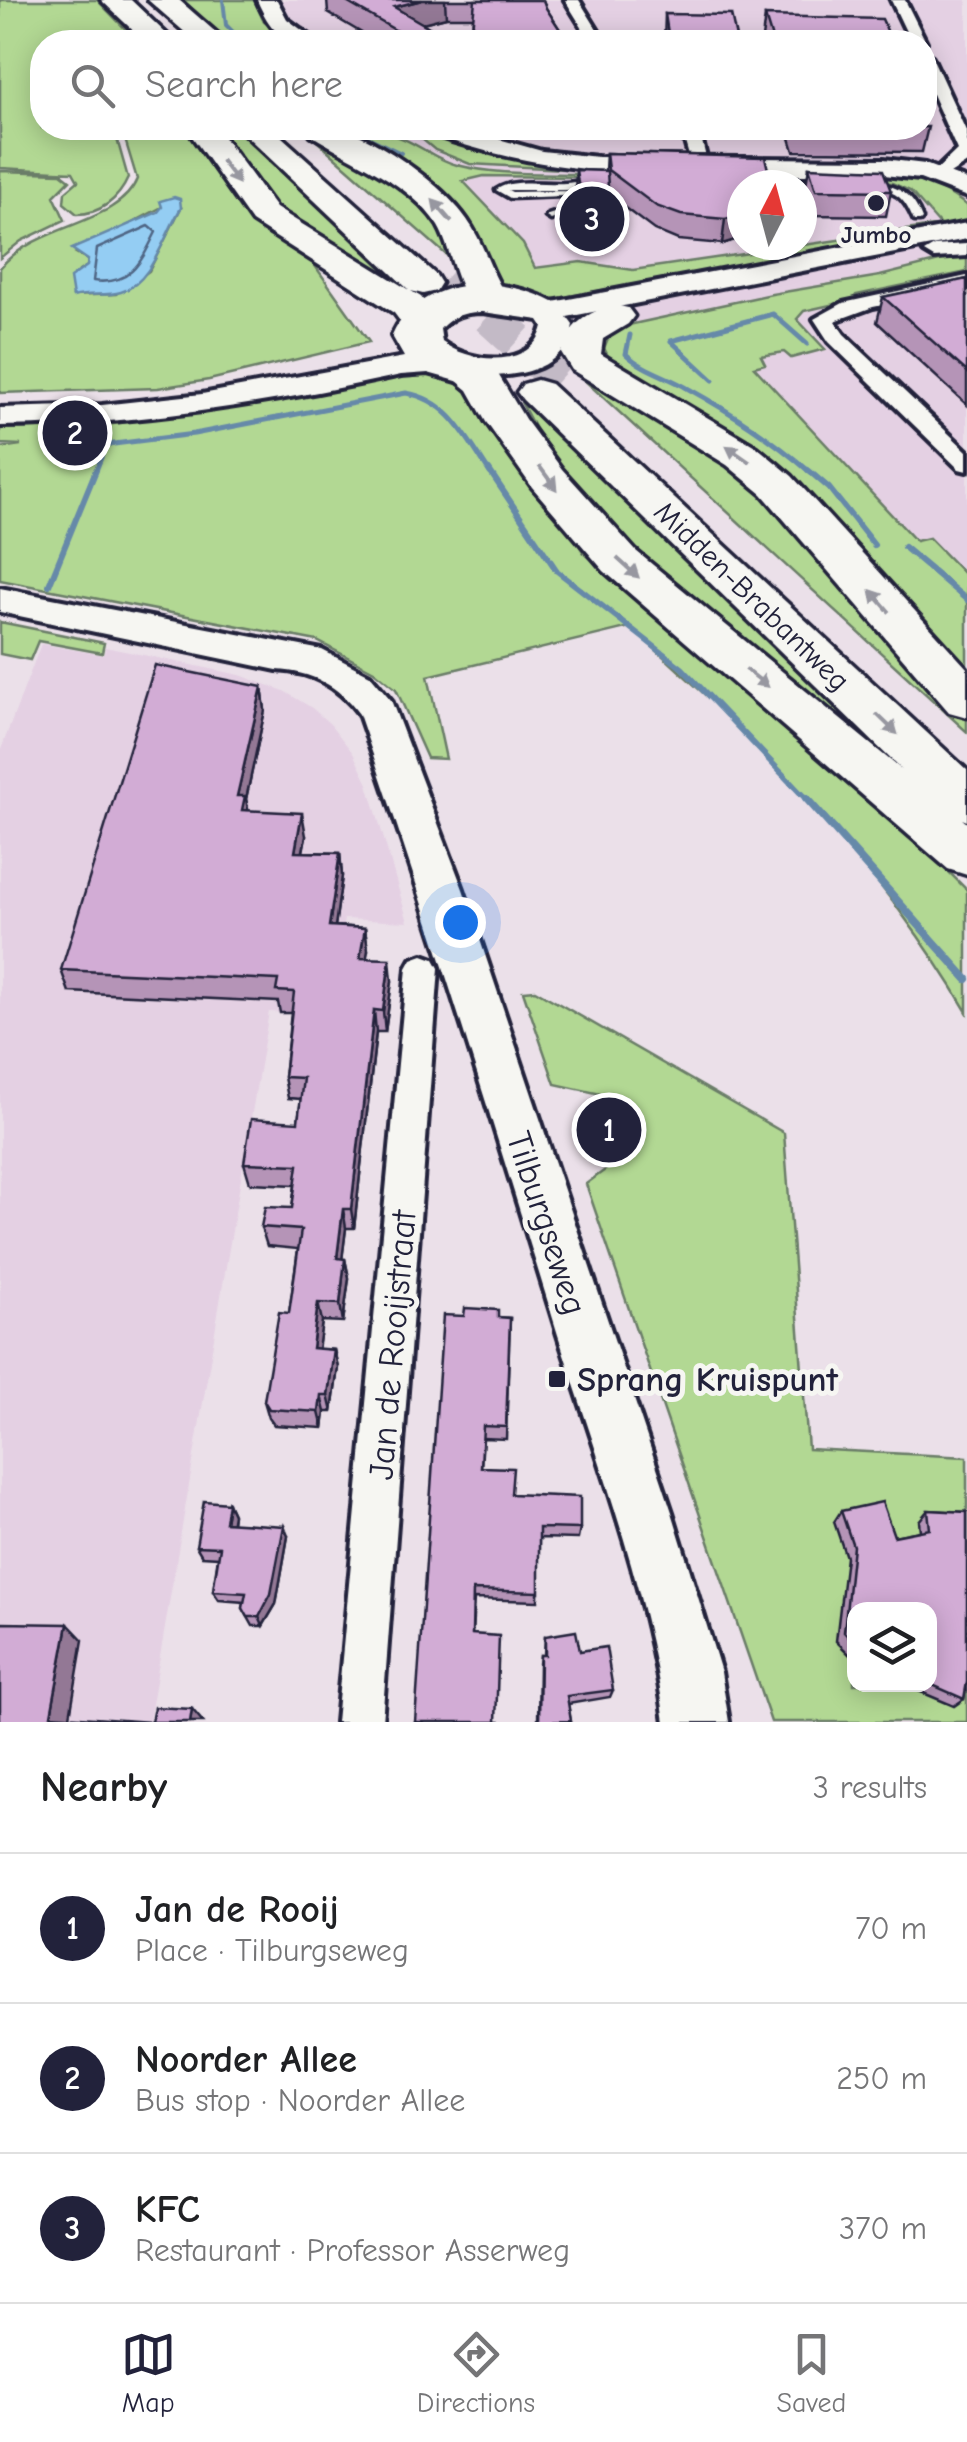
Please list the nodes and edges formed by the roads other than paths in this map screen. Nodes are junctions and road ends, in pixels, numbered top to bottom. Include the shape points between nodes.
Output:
1 (162, 0) edge
2 (178, 0) edge
3 (267, 0) edge
4 (572, 0) edge
5 (898, 0) edge
6 (134, 15) edge
7 (163, 30) edge
8 (199, 30) edge
9 (204, 30) edge
10 (288, 30) edge
11 (591, 30) edge
12 (912, 30) edge
13 (937, 79) edge
14 (958, 112) edge
15 (963, 134) edge
16 (210, 140) edge
17 (265, 140) edge
18 (290, 140) edge
19 (341, 140) edge
20 (468, 140) edge
21 (691, 140) edge
22 (699, 166) junction
23 (939, 176) junction
24 (586, 182) edge
25 (817, 185) edge
26 (841, 185) edge
27 (860, 186) edge
28 (967, 189) edge
29 (566, 214) junction
30 (551, 217) dead end
31 (917, 219) dead end
32 (560, 226) dead end
33 (967, 231) edge
34 (967, 247) edge
35 (967, 282) edge
36 (488, 295) junction
37 (624, 305) junction
38 (436, 333) junction
39 (544, 358) junction
40 (628, 390) junction
41 (0, 400) edge
42 (0, 417) edge
43 (967, 464) edge
44 (0, 600) edge
45 (967, 700) edge
46 (967, 756) edge
47 (967, 800) edge
48 (967, 854) edge
49 (423, 968) dead end
50 (359, 1722) edge
51 (696, 1722) edge

1 - 8 highway
2 - 9 lane
3 - 10 street
4 - 11 street
5 - 12 street
6 - 7 highway
13 - 14 street
14 - 15 street
15 - 23 street via 965,156
16 -> 38 highway via 264,214 408,305
17 - 38 highway
18 - 38 highway
36 -> 19 highway via 449,217 426,194
20 - 22 street via 539,158
21 - 22 street
22 - 23 street via 884,167
23 - 28 street
24 - 29 lane via 501,190 565,192
25 - 26 lane
27 - 31 lane via 902,192
29 - 30 lane
29 - 32 lane via 570,222
33 - 37 street
34 - 37 street
35 - 43 street via 831,312 824,319
36 - 38 street via 451,298
36 - 39 street
37 - 39 street via 565,324
37 - 40 highway via 584,334 580,352
38 - 39 street via 517,365
38 - 39 street via 451,308 481,302
38 - 39 highway via 484,382 506,422
38 - 41 street via 176,391
38 - 42 street via 401,366 305,385 172,410
39 - 40 highway
39 - 46 highway, Midden-Brabantweg
39 -> 47 highway, Midden-Brabantweg
39 -> 48 highway via 546,478 620,561
45 -> 40 highway via 777,485 742,456
44 - 51 street, Tilburgseweg via 277,656 336,691 381,729 441,889 643,1512 690,1672
49 - 50 street, Jan de Rooijstraat

